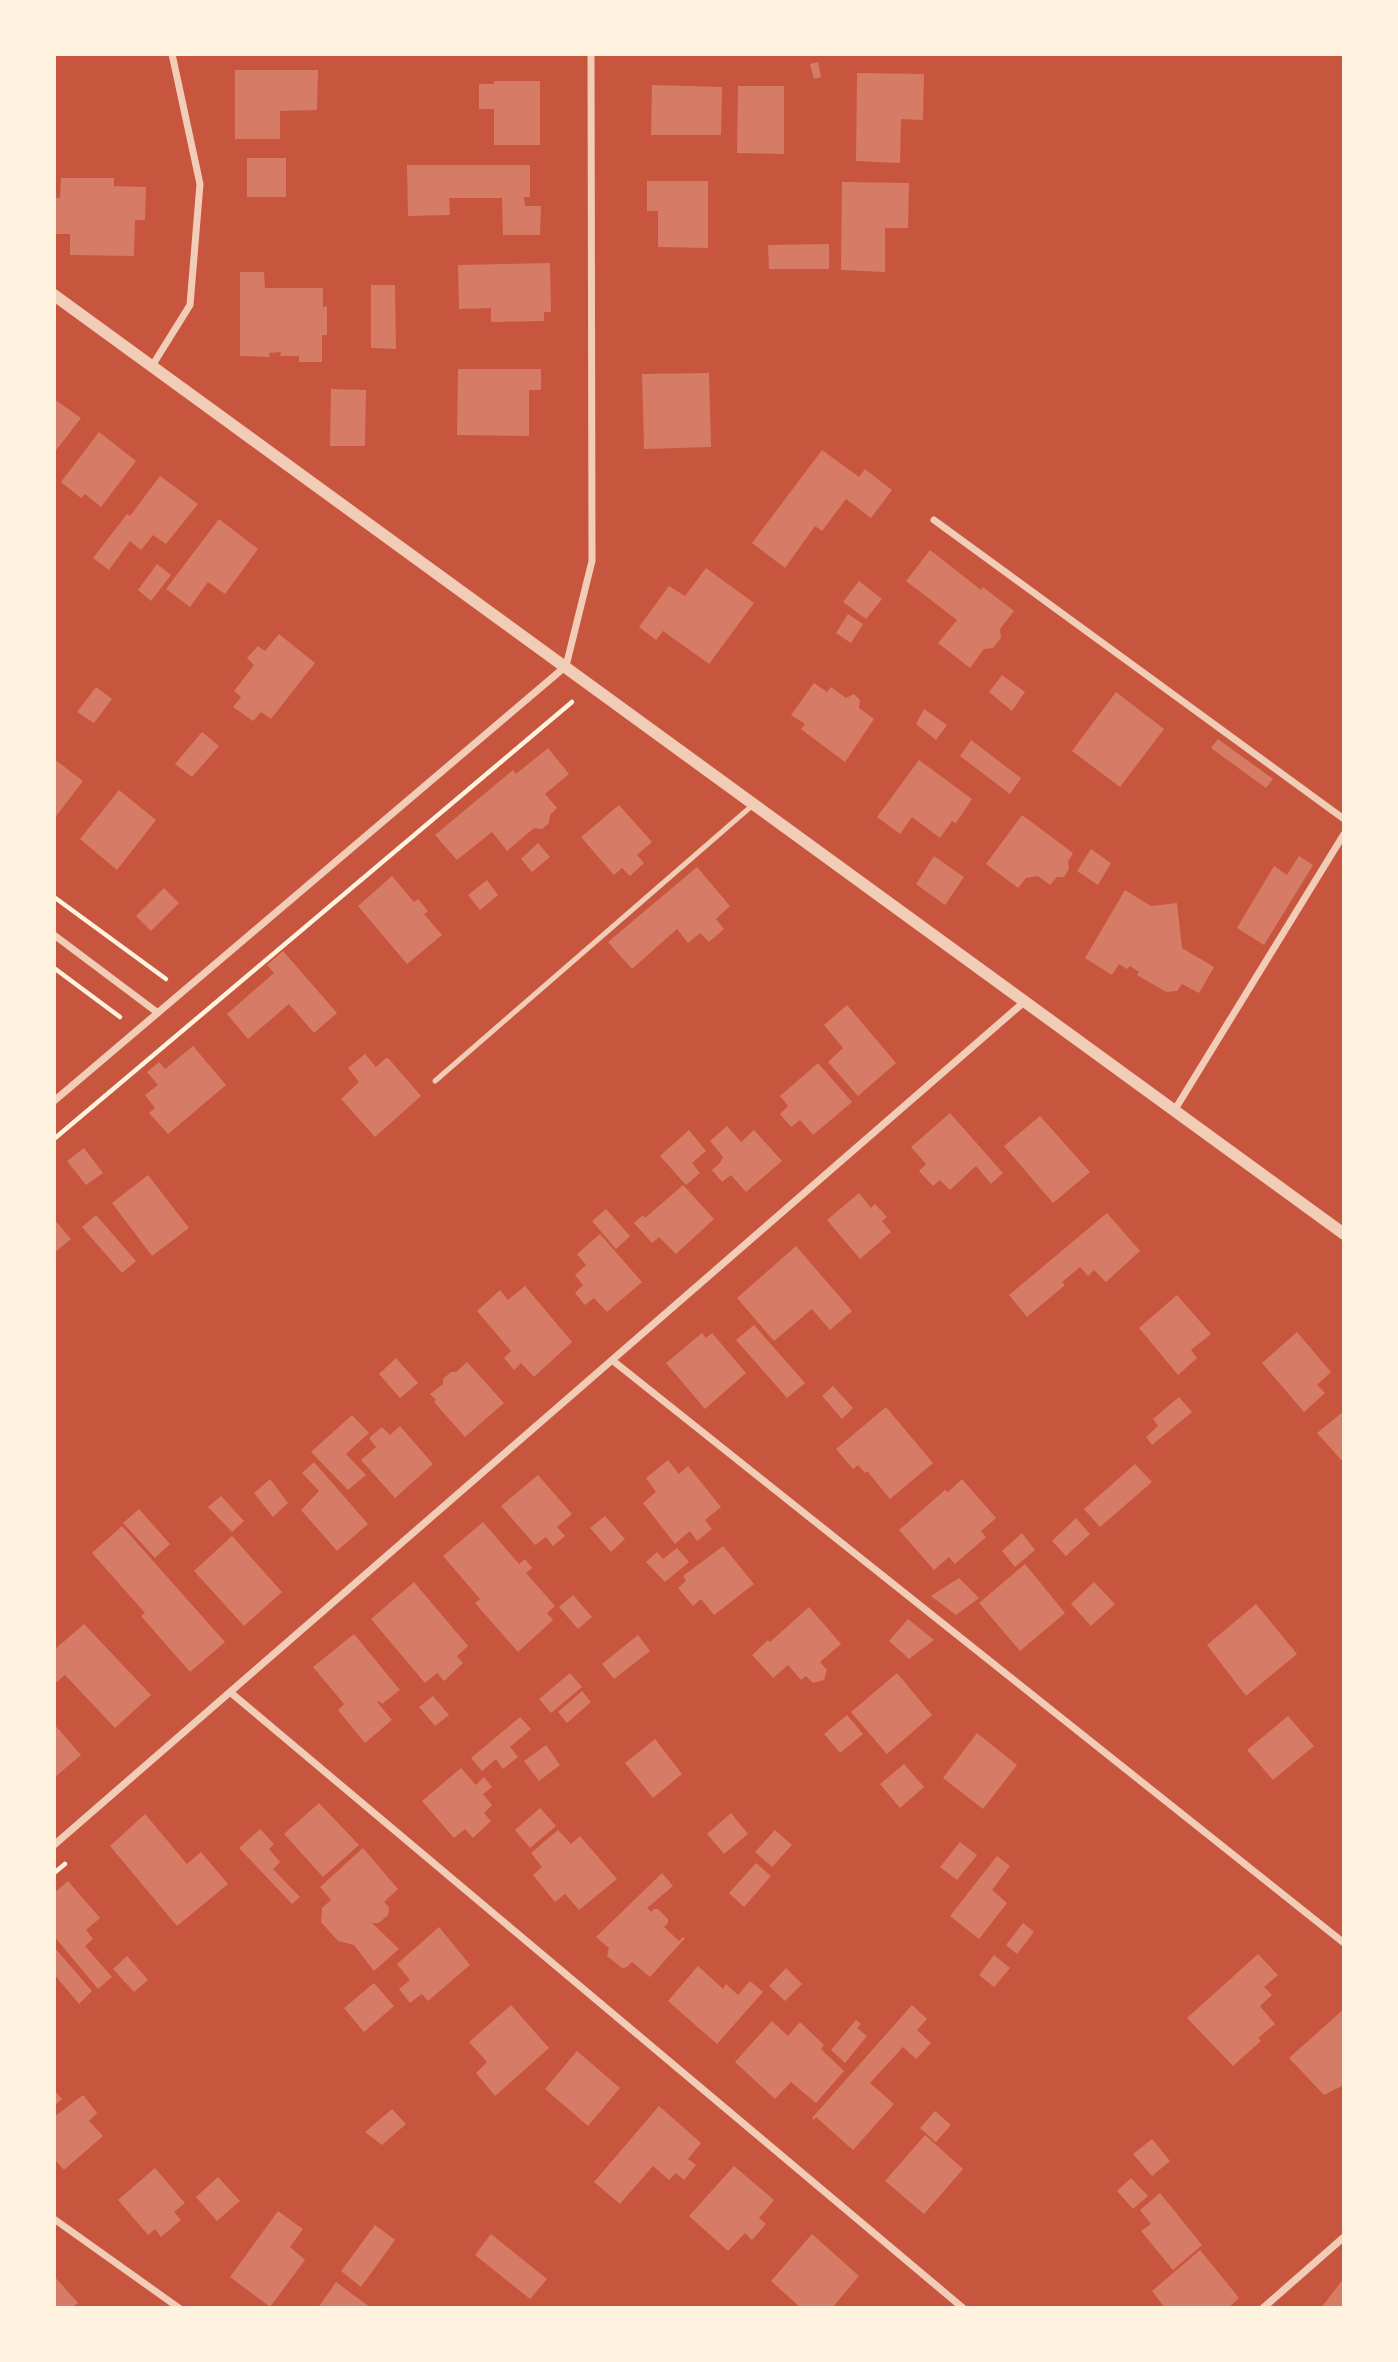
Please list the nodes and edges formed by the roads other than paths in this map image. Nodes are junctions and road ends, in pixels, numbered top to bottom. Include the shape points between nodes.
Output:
1 (172, 54) edge
2 (591, 54) edge
3 (54, 295) edge
4 (152, 366) junction
5 (934, 520) dead end
6 (566, 666) junction
7 (754, 804) junction
8 (1344, 819) edge
9 (1344, 834) edge
10 (54, 935) edge
11 (1024, 1002) junction
12 (158, 1013) junction
13 (435, 1081) dead end
14 (54, 1101) edge
15 (1174, 1111) junction
16 (1344, 1234) edge
17 (612, 1360) junction
18 (230, 1692) junction
19 (54, 1845) edge
20 (1344, 1942) edge
21 (54, 2219) edge
22 (1344, 2237) edge
23 (179, 2308) edge
24 (963, 2308) edge
25 (1263, 2308) edge

1 - 4 street via 200,184 190,305
2 - 6 street via 592,561
3 - 4 street
4 - 6 street
5 - 8 street
6 - 7 street
6 - 12 street
7 - 11 street
7 - 13 lane
9 - 15 street
10 - 12 street
11 - 15 street
11 - 17 street
12 - 14 street
15 - 16 street
17 - 18 street
17 - 20 street
18 - 19 street
18 - 24 street
21 - 23 street
22 - 25 street

